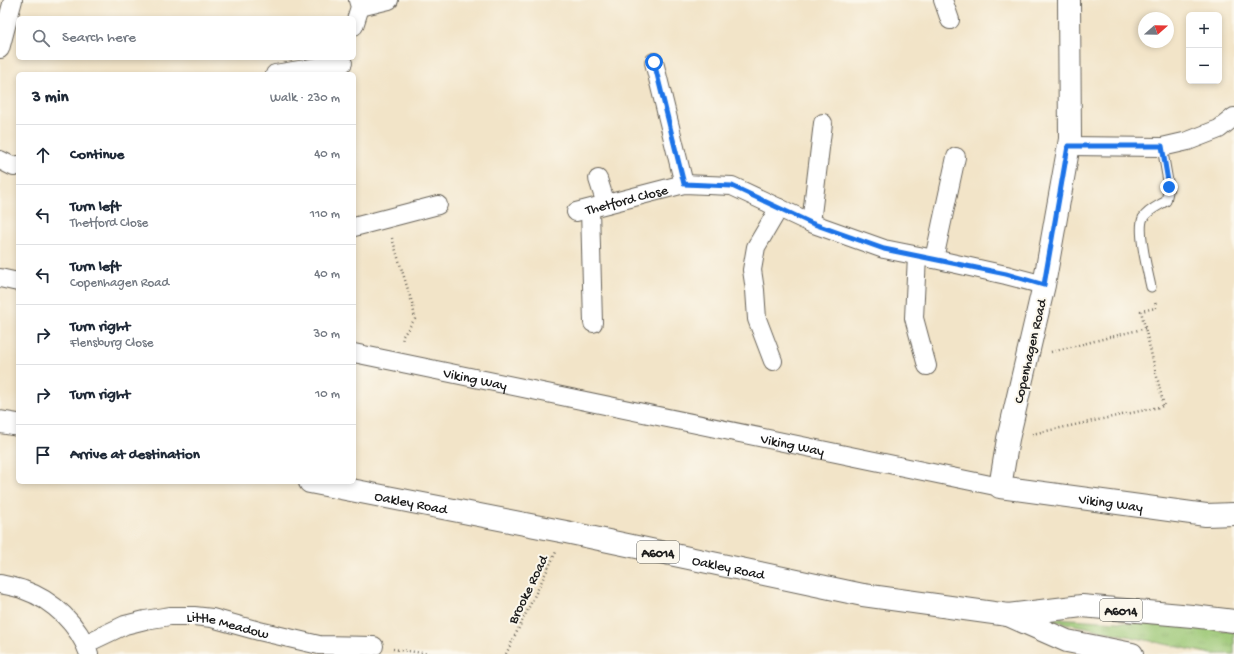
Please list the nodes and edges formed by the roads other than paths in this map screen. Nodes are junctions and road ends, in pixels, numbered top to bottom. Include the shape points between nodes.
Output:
1 (13, 0) edge
2 (389, 0) edge
3 (943, 0) edge
4 (1069, 0) edge
5 (359, 4) edge
6 (356, 17) edge
7 (950, 20) dead end
8 (0, 49) edge
9 (654, 62) dead end
10 (342, 65) edge
11 (290, 72) edge
12 (1234, 117) edge
13 (824, 123) dead end
14 (1068, 146) junction
15 (1162, 146) junction
16 (956, 157) dead end
17 (0, 160) edge
18 (16, 166) edge
19 (598, 179) dead end
20 (684, 184) junction
21 (438, 205) dead end
22 (591, 208) junction
23 (779, 208) junction
24 (811, 223) junction
25 (356, 226) edge
26 (925, 257) junction
27 (0, 278) edge
28 (16, 282) edge
29 (1044, 285) junction
30 (1151, 287) road end
31 (593, 323) dead end
32 (356, 353) edge
33 (773, 361) dead end
34 (927, 366) dead end
35 (0, 422) edge
36 (16, 425) edge
37 (320, 484) edge
38 (1000, 487) junction
39 (1234, 514) edge
40 (0, 584) edge
41 (1008, 615) junction
42 (1234, 621) edge
43 (374, 646) road end
44 (87, 649) edge
45 (319, 650) edge
46 (1132, 654) edge

1 - 8 street
2 - 5 street
3 - 7 street
4 - 14 main road, Copenhagen Road
5 - 6 street
9 - 20 street
10 - 11 street
12 - 15 street via 1219,129 1188,141
13 - 24 street
14 - 15 street
14 - 29 main road, Copenhagen Road
15 - 30 lane via 1169,187 1166,201 1143,219 1141,232
16 - 26 street
17 - 18 street
19 - 22 street
20 - 22 street, Thetford Close
20 - 23 street, Thetford Close via 732,186
21 - 25 street
22 - 31 street
23 - 24 street, Thetford Close
23 - 33 street via 756,247 752,270 757,319
24 - 26 street, Thetford Close via 884,249
26 - 29 street, Thetford Close via 1006,274
26 - 34 street via 914,318
27 - 28 street
29 - 38 main road, Copenhagen Road via 1008,440
32 - 38 street, Viking Way
35 - 36 main road
37 - 41 main road, Oakley Road / A6014 via 566,532 863,595
38 - 39 main road, Viking Way via 1206,515
40 - 44 street, Little Meadow via 43,598 71,624
41 - 42 main road, Oakley Road / A6014 via 1082,606
41 - 46 main road, Oakley Road / A6014 via 1067,641
43 - 45 street, Little Meadow
44 - 45 street, Little Meadow via 125,625 170,616 194,616 212,618

